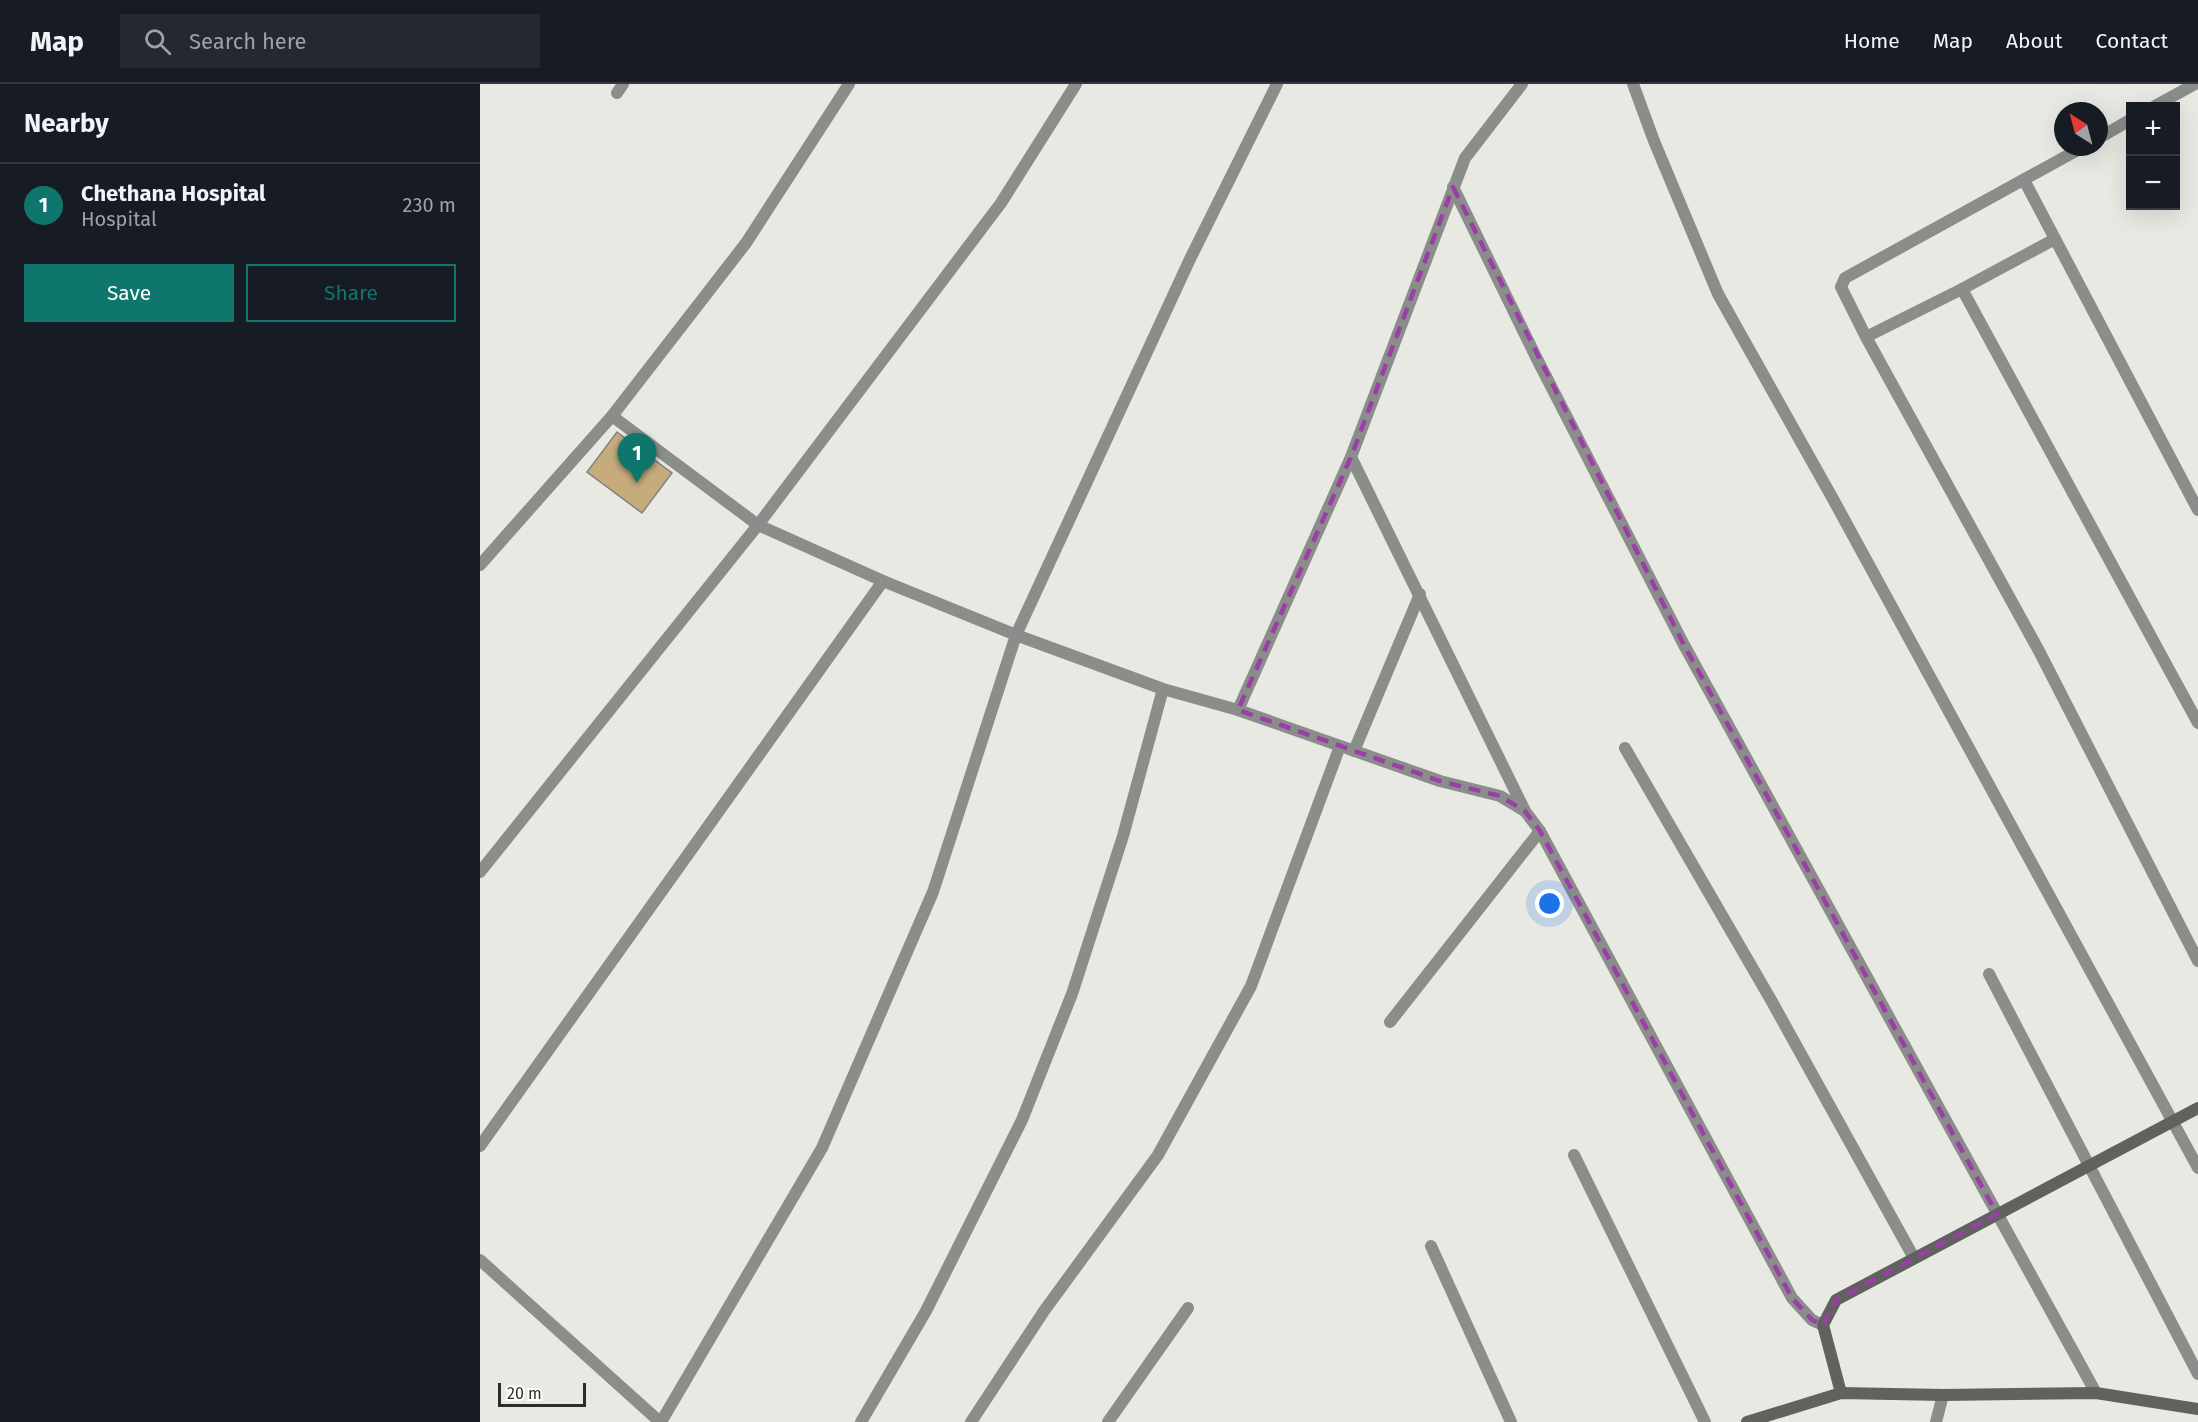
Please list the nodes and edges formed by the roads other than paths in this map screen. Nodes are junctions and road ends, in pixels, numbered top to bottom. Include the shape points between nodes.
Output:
1 (849, 84) edge
2 (1076, 84) edge
3 (1277, 84) edge
4 (1522, 84) edge
5 (1633, 84) edge
6 (2195, 84) edge
7 (2162, 102) edge
8 (2126, 122) edge
9 (2108, 133) edge
10 (2067, 156) edge
11 (2024, 180) junction
12 (1453, 188) junction
13 (2055, 239) junction
14 (1962, 289) junction
15 (1866, 337) junction
16 (612, 416) junction
17 (1351, 457) junction
18 (2198, 510) edge
19 (758, 525) junction
20 (480, 565) edge
21 (883, 581) junction
22 (1420, 594) junction
23 (1016, 635) junction
24 (1163, 689) junction
25 (1238, 710) junction
26 (2198, 723) edge
27 (1340, 746) junction
28 (1625, 748) dead end
29 (1354, 751) junction
30 (1525, 811) junction
31 (1540, 831) junction
32 (480, 872) edge
33 (2198, 960) edge
34 (1989, 974) dead end
35 (1390, 1022) dead end
36 (2198, 1108) edge
37 (2173, 1121) junction
38 (480, 1146) edge
39 (1574, 1155) dead end
40 (2090, 1165) junction
41 (2198, 1168) edge
42 (1997, 1214) junction
43 (1431, 1246) dead end
44 (1914, 1258) junction
45 (480, 1260) edge
46 (1188, 1308) dead end
47 (1823, 1325) junction
48 (2198, 1374) edge
49 (1841, 1393) junction
50 (2096, 1393) junction
51 (1943, 1395) junction
52 (2198, 1409) edge
53 (660, 1422) edge
54 (861, 1422) edge
55 (971, 1422) edge
56 (1107, 1422) edge
57 (1511, 1422) edge
58 (1705, 1422) edge
59 (1747, 1422) edge
60 (1936, 1422) edge

1 - 16 street via 746,243
2 - 19 street via 1001,203
3 - 23 street via 1190,259
4 - 12 street via 1465,158
5 - 37 street via 1718,294
6 - 7 street
8 - 9 street
10 - 11 street
11 - 13 street
11 - 15 street via 1845,278 1841,287
12 - 17 street
12 - 42 street via 1684,645
13 - 14 street
13 - 18 street
14 - 15 street
14 - 26 street
15 - 33 street via 2039,651
16 - 19 street
16 - 20 street
17 - 22 street
17 - 25 street
19 - 21 street
19 - 32 street
21 - 23 street
21 - 38 street
22 - 29 street
22 - 30 street
23 - 24 street
23 - 53 street via 933,891 822,1148
24 - 25 street
24 - 54 street via 1123,836 1076,983 1022,1120 926,1311
25 - 27 street
27 - 29 street
27 - 55 street via 1251,986 1158,1155 1044,1311
28 - 44 street via 1772,1000
29 - 30 street via 1440,781 1500,796
30 - 31 street
31 - 35 street
31 - 47 street via 1792,1298 1812,1320
34 - 40 street
36 - 37 street
37 - 40 street
37 - 41 street
39 - 58 street
40 - 42 street
40 - 48 street
42 - 44 street
42 - 50 street
43 - 57 street
44 - 47 street via 1836,1300
45 - 53 street
46 - 56 street
47 - 49 street
49 - 51 street
49 - 59 street
50 - 51 street
50 - 52 street
51 - 60 street

